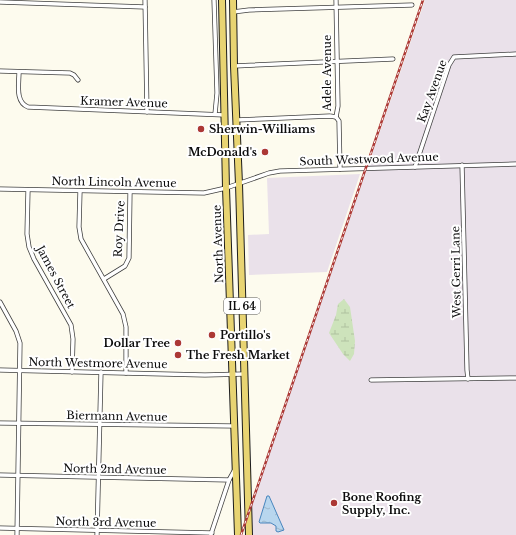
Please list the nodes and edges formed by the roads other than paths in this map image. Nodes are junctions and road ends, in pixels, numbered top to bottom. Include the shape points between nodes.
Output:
1 (145, 0) edge
2 (214, 0) edge
3 (222, 0) edge
4 (233, 0) edge
5 (336, 0) edge
6 (0, 2) edge
7 (412, 5) dead end
8 (145, 7) junction
9 (336, 7) junction
10 (233, 12) junction
11 (516, 54) edge
12 (393, 59) dead end
13 (337, 61) junction
14 (234, 66) junction
15 (0, 71) edge
16 (19, 72) junction
17 (78, 80) dead end
18 (148, 112) junction
19 (215, 114) junction
20 (225, 115) junction
21 (336, 117) junction
22 (236, 120) junction
23 (516, 164) edge
24 (462, 165) junction
25 (415, 167) junction
26 (340, 169) junction
27 (239, 184) junction
28 (226, 188) junction
29 (0, 189) edge
30 (28, 190) junction
31 (80, 191) junction
32 (130, 192) junction
33 (104, 279) junction
34 (0, 302) edge
35 (0, 370) edge
36 (20, 370) junction
37 (72, 372) junction
38 (101, 372) junction
39 (126, 373) junction
40 (233, 374) junction
41 (244, 374) junction
42 (516, 378) edge
43 (468, 379) junction
44 (371, 380) dead end
45 (0, 423) edge
46 (19, 423) junction
47 (100, 425) junction
48 (234, 426) junction
49 (235, 470) junction
50 (0, 475) edge
51 (18, 476) junction
52 (98, 478) junction
53 (229, 480) junction
54 (0, 528) edge
55 (17, 528) junction
56 (97, 533) edge
57 (211, 534) edge
58 (17, 535) edge
59 (238, 535) edge
60 (249, 535) edge

1 - 8 street
2 - 19 street via 217,93
3 - 20 main road, North Avenue / IL 64
4 - 10 main road, North Avenue / IL 64
5 - 9 street, Adele Avenue
6 - 8 street
7 - 9 street
8 - 18 street
9 - 10 street
9 - 13 street, Adele Avenue
10 - 14 main road, North Avenue / IL 64
11 - 25 street, Kay Avenue via 454,57 449,65
12 - 13 street
13 - 14 street
13 - 21 street, Adele Avenue
14 - 22 main road, North Avenue / IL 64
15 - 16 street
16 - 17 street via 70,73
16 - 18 street, Kramer Avenue via 19,95 23,104 30,108
18 - 19 street, Kramer Avenue
19 - 20 street, Kramer Avenue
20 - 28 main road, North Avenue / IL 64
21 - 22 street
21 - 26 street, Adele Avenue via 339,121
22 - 27 main road, North Avenue / IL 64
23 - 24 street, South Westwood Avenue
24 - 25 street, South Westwood Avenue
24 - 43 street, West Gerri Lane
25 - 26 street, South Westwood Avenue
26 - 27 street, South Westwood Avenue via 269,173
27 - 28 street, South Westwood Avenue
27 - 41 main road, North Avenue / IL 64
28 - 32 street, North Lincoln Avenue via 199,193
28 - 40 main road, North Avenue / IL 64
29 - 30 street, North Lincoln Avenue
30 - 31 street, North Lincoln Avenue
30 - 37 street, James Street via 29,247 71,325
31 - 32 street, North Lincoln Avenue
31 - 33 street via 80,236
32 - 33 street, Roy Drive via 129,258 125,266
33 - 39 street via 125,320
34 - 36 street via 19,338
35 - 36 street, North Westmore Avenue
36 - 37 street, North Westmore Avenue
36 - 46 street
37 - 38 street, North Westmore Avenue
38 - 39 street, North Westmore Avenue
38 - 47 street
39 - 40 street, North Westmore Avenue
40 - 41 street, North Westmore Avenue
40 - 48 main road, North Avenue / IL 64
41 - 60 main road, North Avenue / IL 64
42 - 43 street
43 - 44 street
45 - 46 street, Biermann Avenue
46 - 47 street, Biermann Avenue
46 - 51 street
47 - 48 street, Biermann Avenue
47 - 52 street
48 - 49 main road, North Avenue / IL 64
49 - 53 street
49 - 59 main road, North Avenue / IL 64
50 - 51 street, North 2nd Avenue
51 - 52 street, North 2nd Avenue
51 - 55 street
52 - 53 street, North 2nd Avenue
52 - 56 street
53 - 57 street
54 - 55 street, North 3rd Avenue
55 - 56 street, North 3rd Avenue
55 - 58 street
56 - 57 street, North 3rd Avenue

